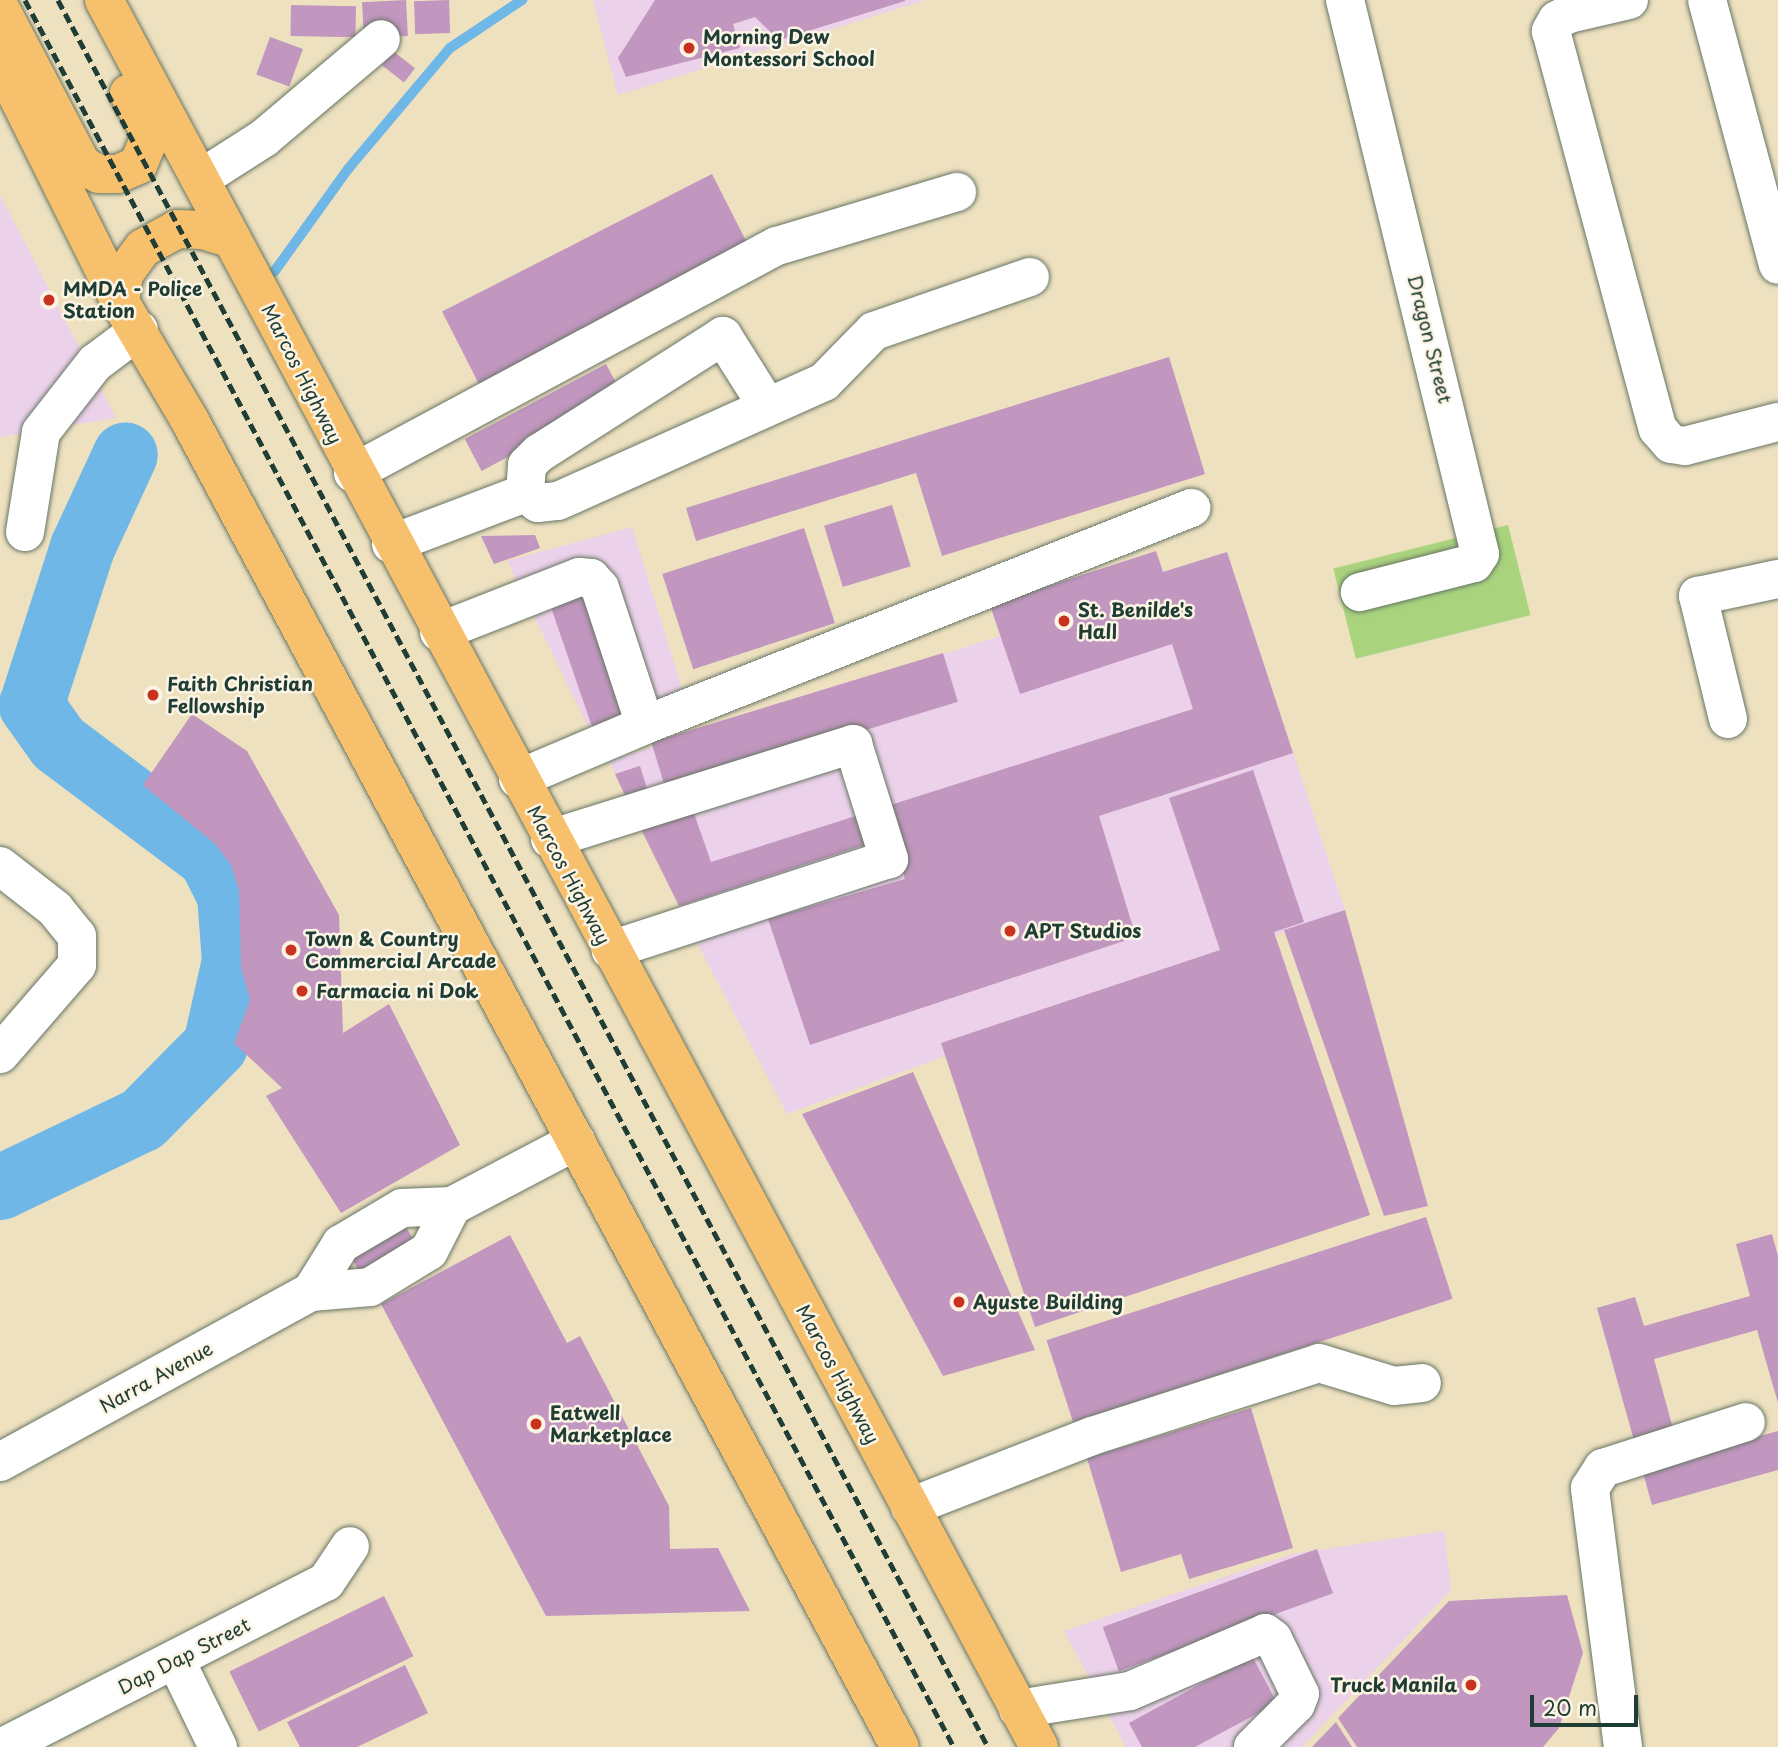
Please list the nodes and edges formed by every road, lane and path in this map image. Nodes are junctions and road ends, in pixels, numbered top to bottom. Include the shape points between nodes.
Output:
1 (80, 0) edge
2 (104, 0) edge
3 (1345, 0) edge
4 (1629, 0) edge
5 (1707, 0) edge
6 (0, 8) edge
7 (381, 39) dead end
8 (0, 61) edge
9 (200, 179) junction
10 (957, 191) dead end
11 (240, 255) junction
12 (1778, 265) edge
13 (1030, 277) dead end
14 (130, 316) junction
15 (767, 406) junction
16 (1778, 422) edge
17 (353, 473) junction
18 (525, 493) junction
19 (1191, 508) dead end
20 (25, 532) dead end
21 (391, 544) junction
22 (1778, 579) edge
23 (1360, 592) dead end
24 (439, 632) junction
25 (1728, 719) dead end
26 (645, 725) junction
27 (518, 779) junction
28 (550, 839) junction
29 (0, 866) edge
30 (610, 950) junction
31 (0, 1054) edge
32 (576, 1140) junction
33 (452, 1206) junction
34 (311, 1292) junction
35 (1422, 1383) dead end
36 (1746, 1422) dead end
37 (0, 1462) edge
38 (910, 1507) junction
39 (350, 1546) dead end
40 (176, 1661) junction
41 (1018, 1709) junction
42 (4, 1747) edge
43 (218, 1747) edge
44 (900, 1747) edge
45 (1039, 1747) edge
46 (1253, 1747) edge
47 (1623, 1747) edge

1 - 6 main road via 151,135 138,165 118,174 99,174 82,165
2 - 9 main road, Marcos Highway
3 - 23 street, Dragon Street via 1480,554 1474,563
4 - 16 street via 1569,14 1557,20 1551,31 1658,429 1671,444 1685,446
5 - 12 street
7 - 9 street via 264,138
8 - 14 main road
9 - 11 main road, Marcos Highway
10 - 17 street via 777,246
11 - 14 main road via 203,230 177,229 143,248 124,274
11 - 17 main road, Marcos Highway
13 - 15 street via 874,331 824,382
14 - 20 street via 41,432
14 - 32 main road
15 - 18 street via 558,501 538,503
15 - 18 street via 723,336 539,453 527,465
17 - 21 main road, Marcos Highway
18 - 21 street
19 - 26 street
21 - 24 main road, Marcos Highway
22 - 25 street via 1698,596
24 - 26 street via 522,597 579,577 591,578 600,588
24 - 27 main road, Marcos Highway
26 - 27 street
27 - 28 main road, Marcos Highway
28 - 30 main road, Marcos Highway
28 - 30 street via 853,744 889,859
29 - 31 street via 55,909 77,936 77,965
30 - 38 main road, Marcos Highway
32 - 33 street, Narra Avenue
32 - 44 main road
33 - 34 street, Narra Avenue via 402,1208 341,1244
33 - 34 street, Narra Avenue via 429,1251 405,1267 370,1287
34 - 37 street, Narra Avenue
35 - 38 street via 1394,1386 1319,1363 1092,1436
36 - 47 street via 1603,1468 1590,1488
38 - 41 main road, Marcos Highway
39 - 40 street, Dap Dap Street via 326,1582
40 - 42 street, Dap Dap Street
40 - 43 street
41 - 45 main road, Marcos Highway
41 - 46 street via 1130,1690 1265,1633 1273,1639 1300,1694 1296,1704

